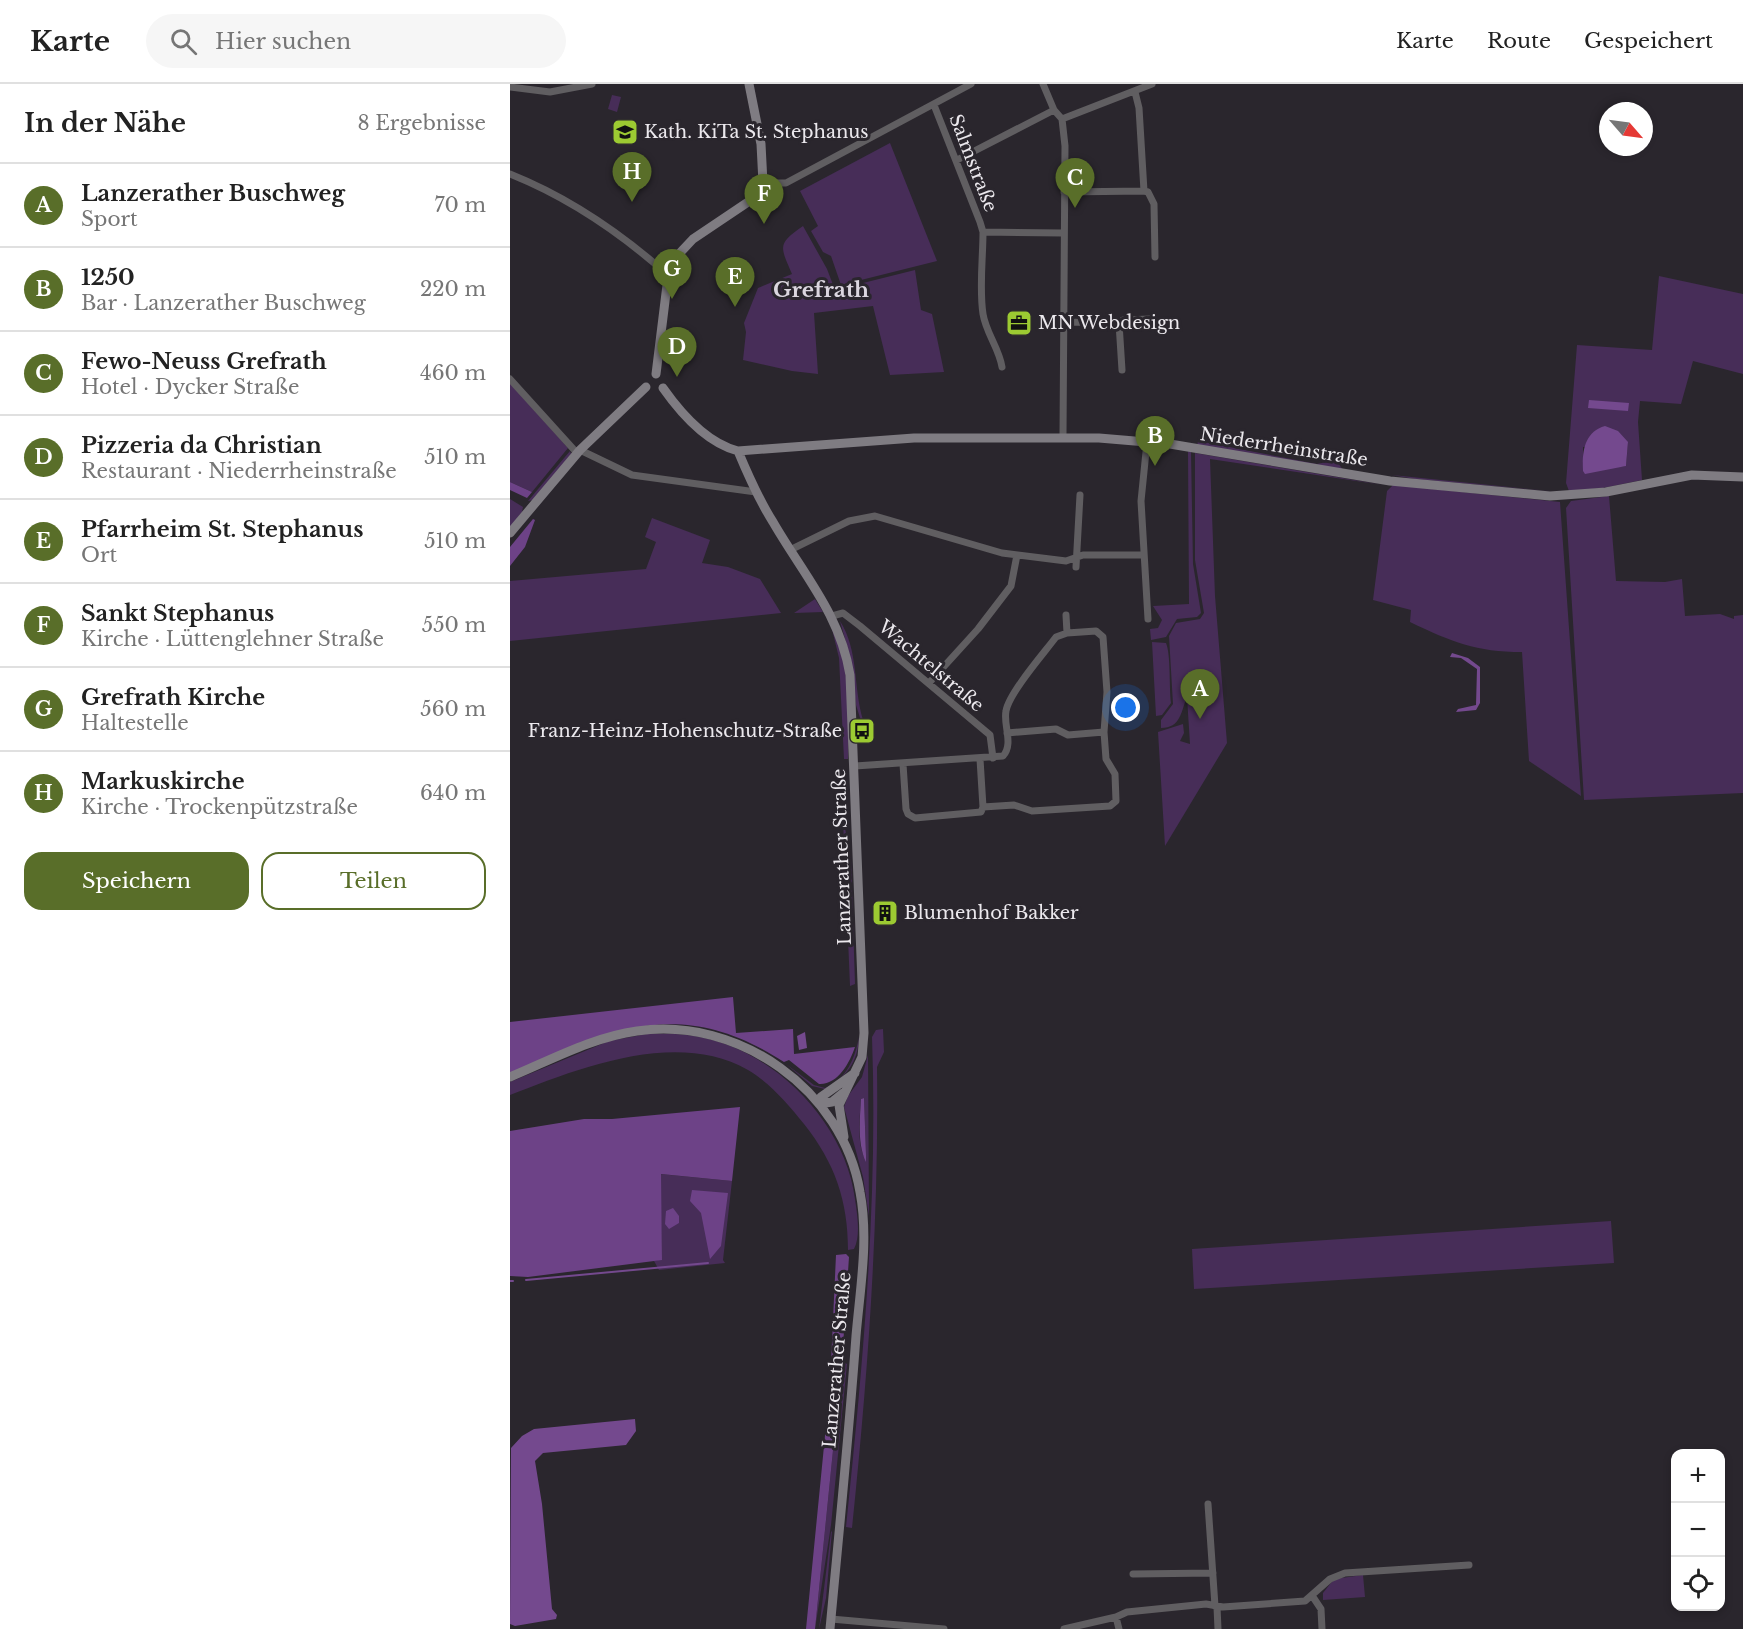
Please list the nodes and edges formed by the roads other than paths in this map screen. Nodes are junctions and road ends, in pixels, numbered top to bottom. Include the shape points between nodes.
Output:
1 (592, 84) edge
2 (749, 84) edge
3 (972, 84) edge
4 (1043, 84) edge
5 (1152, 84) edge
6 (510, 87) edge
7 (1135, 92) junction
8 (934, 105) junction
9 (1054, 110) junction
10 (1062, 119) junction
11 (957, 160) junction
12 (510, 174) edge
13 (763, 183) junction
14 (1144, 191) junction
15 (1064, 192) junction
16 (983, 232) junction
17 (1063, 233) junction
18 (1155, 257) dead end
19 (669, 276) junction
20 (1151, 319) dead end
21 (1063, 322) junction
22 (1119, 323) junction
23 (1002, 367) dead end
24 (1122, 370) dead end
25 (656, 374) junction
26 (510, 379) edge
27 (646, 387) junction
28 (663, 388) junction
29 (1063, 436) junction
30 (1147, 442) junction
31 (738, 451) junction
32 (579, 452) junction
33 (1743, 477) edge
34 (756, 492) junction
35 (1080, 495) dead end
36 (510, 533) edge
37 (790, 550) junction
38 (1017, 555) junction
39 (1144, 555) junction
40 (1076, 556) junction
41 (1076, 567) dead end
42 (832, 615) junction
43 (1066, 615) dead end
44 (1148, 619) dead end
45 (1067, 633) junction
46 (929, 683) junction
47 (1104, 732) junction
48 (1006, 733) junction
49 (993, 758) junction
50 (980, 759) junction
51 (903, 764) junction
52 (855, 766) junction
53 (983, 807) junction
54 (855, 1073) junction
55 (510, 1077) edge
56 (846, 1091) junction
57 (819, 1104) junction
58 (849, 1154) junction
59 (1208, 1504) dead end
60 (1469, 1565) dead end
61 (1213, 1573) junction
62 (1133, 1574) dead end
63 (1312, 1597) junction
64 (1216, 1606) junction
65 (1116, 1617) junction
66 (831, 1624) edge
67 (944, 1629) edge
68 (1064, 1629) edge
69 (1119, 1629) edge
70 (1218, 1629) edge
71 (1322, 1629) edge

1 - 6 street via 550,92
2 - 13 main road via 762,150
3 - 8 street
4 - 9 street
5 - 7 street
7 - 10 street
7 - 14 street
8 - 11 street, Salmstraße
8 - 13 street via 786,183
9 - 10 street
9 - 11 street
10 - 15 street
11 - 16 street, Salmstraße
12 - 19 street via 577,207 623,237
13 - 19 main road via 754,198 683,248
14 - 15 street
14 - 18 street via 1154,204
15 - 17 street
16 - 17 street, Salmstraße
16 - 23 street, Salmstraße via 983,314
17 - 21 street
19 - 25 main road
20 - 22 street
21 - 22 street
21 - 29 street
22 - 24 street
25 - 27 main road via 648,377
25 - 28 main road via 664,379
26 - 32 street
27 - 28 main road via 654,393
27 - 32 main road
28 - 31 main road, Niederrheinstraße via 703,434
29 - 30 main road, Niederrheinstraße
29 - 31 main road, Niederrheinstraße via 914,438
30 - 33 main road, Niederrheinstraße via 1346,475 1550,496 1606,492 1692,475
30 - 39 street via 1141,501
31 - 34 main road, Lanzerather Straße
32 - 34 street via 632,475
32 - 36 main road
34 - 37 main road, Lanzerather Straße
35 - 40 street
37 - 38 street via 849,521 875,516 983,549
37 - 42 main road, Lanzerather Straße
38 - 40 street via 1066,561
38 - 46 street via 1011,586
39 - 40 street
39 - 44 street
40 - 41 street
42 - 46 street, Wachtelstraße via 846,614
42 - 52 main road, Lanzerather Straße via 850,675
43 - 45 street
45 - 47 street via 1096,631 1103,637 1107,692
45 - 48 street, Wachtelstraße via 1056,637 1011,697 1005,710
46 - 49 street, Wachtelstraße via 990,735
47 - 48 street via 1068,735 1056,729
47 - 53 street via 1106,759 1115,774 1113,804 1032,811 1014,805
48 - 49 street, Wachtelstraße via 1007,752
49 - 50 street
50 - 51 street
50 - 53 street
51 - 52 street
51 - 53 street via 910,816 976,814
52 - 54 main road, Lanzerather Straße via 864,1033 862,1057
54 - 56 main road, Lanzerather Straße
54 - 57 main road via 821,1097
55 - 57 main road, Lanzerather Straße via 613,1036 652,1029 686,1030 724,1038 756,1052 795,1079
56 - 57 main road via 832,1102
56 - 58 main road, Lanzerather Straße via 839,1112
57 - 58 main road, Lanzerather Straße
58 - 66 main road, Lanzerather Straße via 862,1200 863,1251
59 - 61 street
60 - 63 street via 1344,1573 1330,1579
61 - 62 street
61 - 64 street
63 - 64 street via 1305,1602
63 - 71 street via 1321,1609
64 - 65 street via 1127,1612
64 - 70 street
65 - 68 street
65 - 69 street
66 - 67 street

